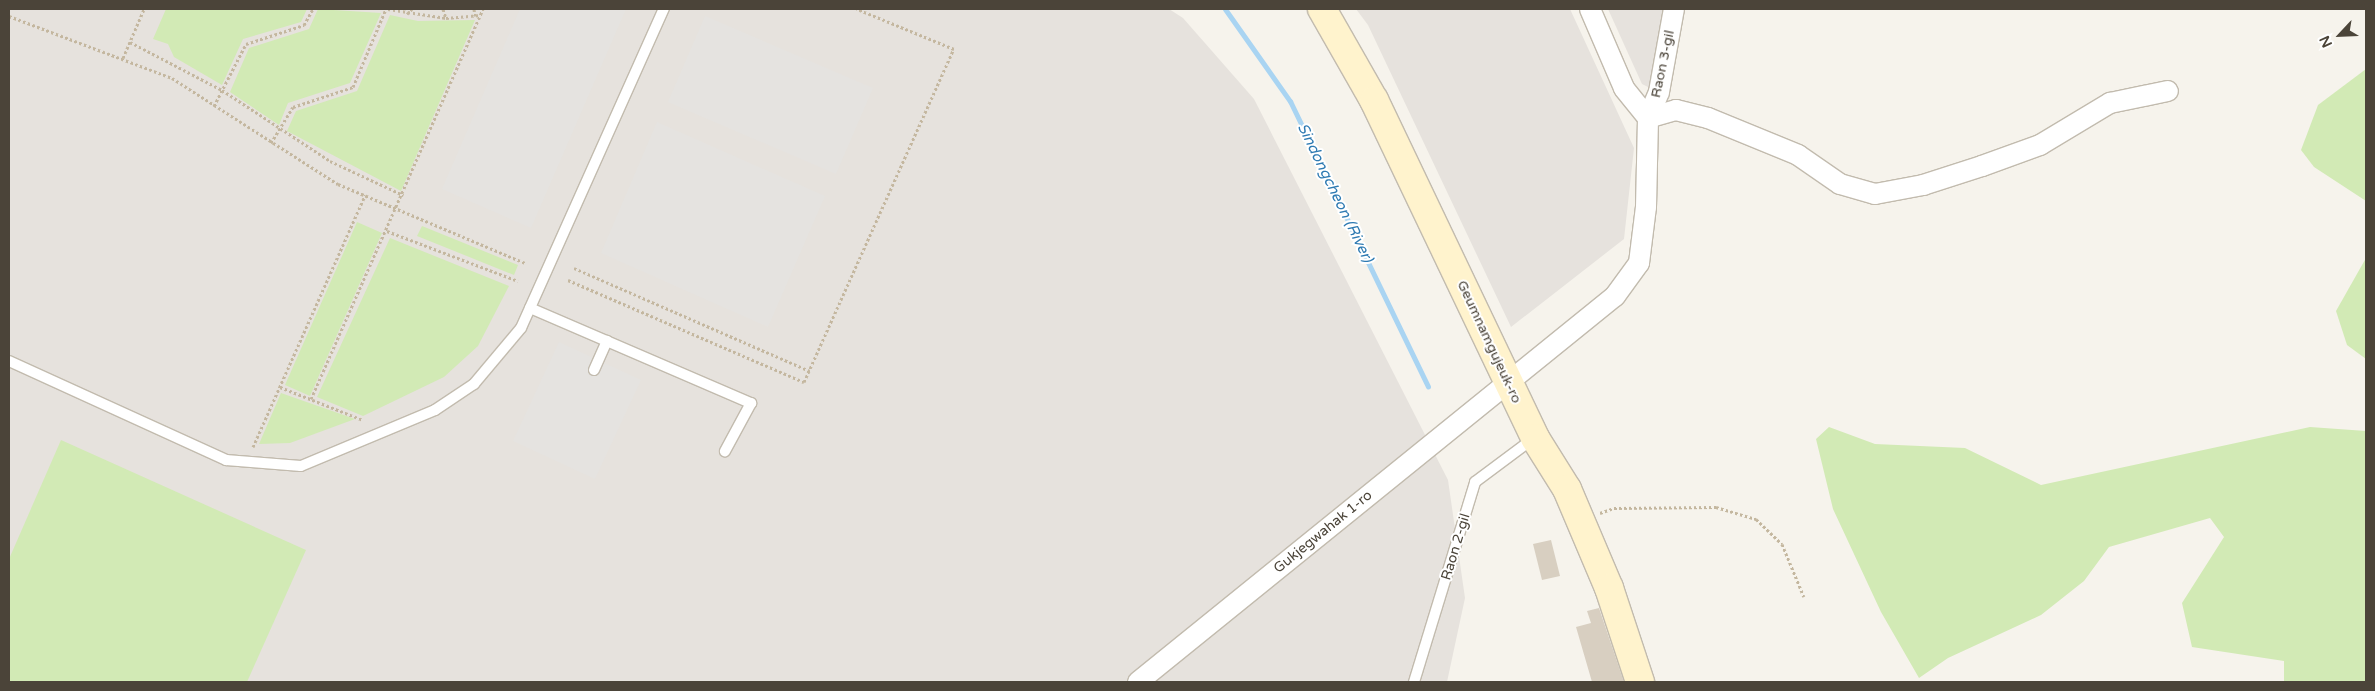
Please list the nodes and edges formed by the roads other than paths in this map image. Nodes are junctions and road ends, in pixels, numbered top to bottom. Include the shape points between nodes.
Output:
1 (664, 9) edge
2 (1322, 9) edge
3 (1590, 9) edge
4 (1674, 9) edge
5 (2168, 91) dead end
6 (1648, 118) junction
7 (530, 308) junction
8 (607, 341) junction
9 (9, 361) edge
10 (594, 370) dead end
11 (1507, 382) junction
12 (1535, 438) junction
13 (726, 451) dead end
14 (1138, 682) edge
15 (1414, 682) edge
16 (1640, 682) edge

1 - 7 lane
2 - 11 main road, Geumnamgujeuk-ro via 1374,100
3 - 6 street via 1624,88
4 - 6 street, Raon 3-gil via 1659,92
5 - 6 street via 2110,103 2040,144 1982,166 1923,185 1875,194 1840,184 1798,155 1708,118 1676,110
6 - 11 street, Gukjegwahak 1-ro via 1646,208 1638,264 1615,296
7 - 8 lane
7 - 9 lane via 521,328 474,384 436,410 301,466 226,460
8 - 10 lane
8 - 13 lane via 751,403
11 - 12 main road, Geumnamgujeuk-ro
11 - 14 street, Gukjegwahak 1-ro
12 - 15 lane, Raon 2-gil via 1476,482
12 - 16 main road, Geumnamgujeuk-ro via 1567,489 1581,520

